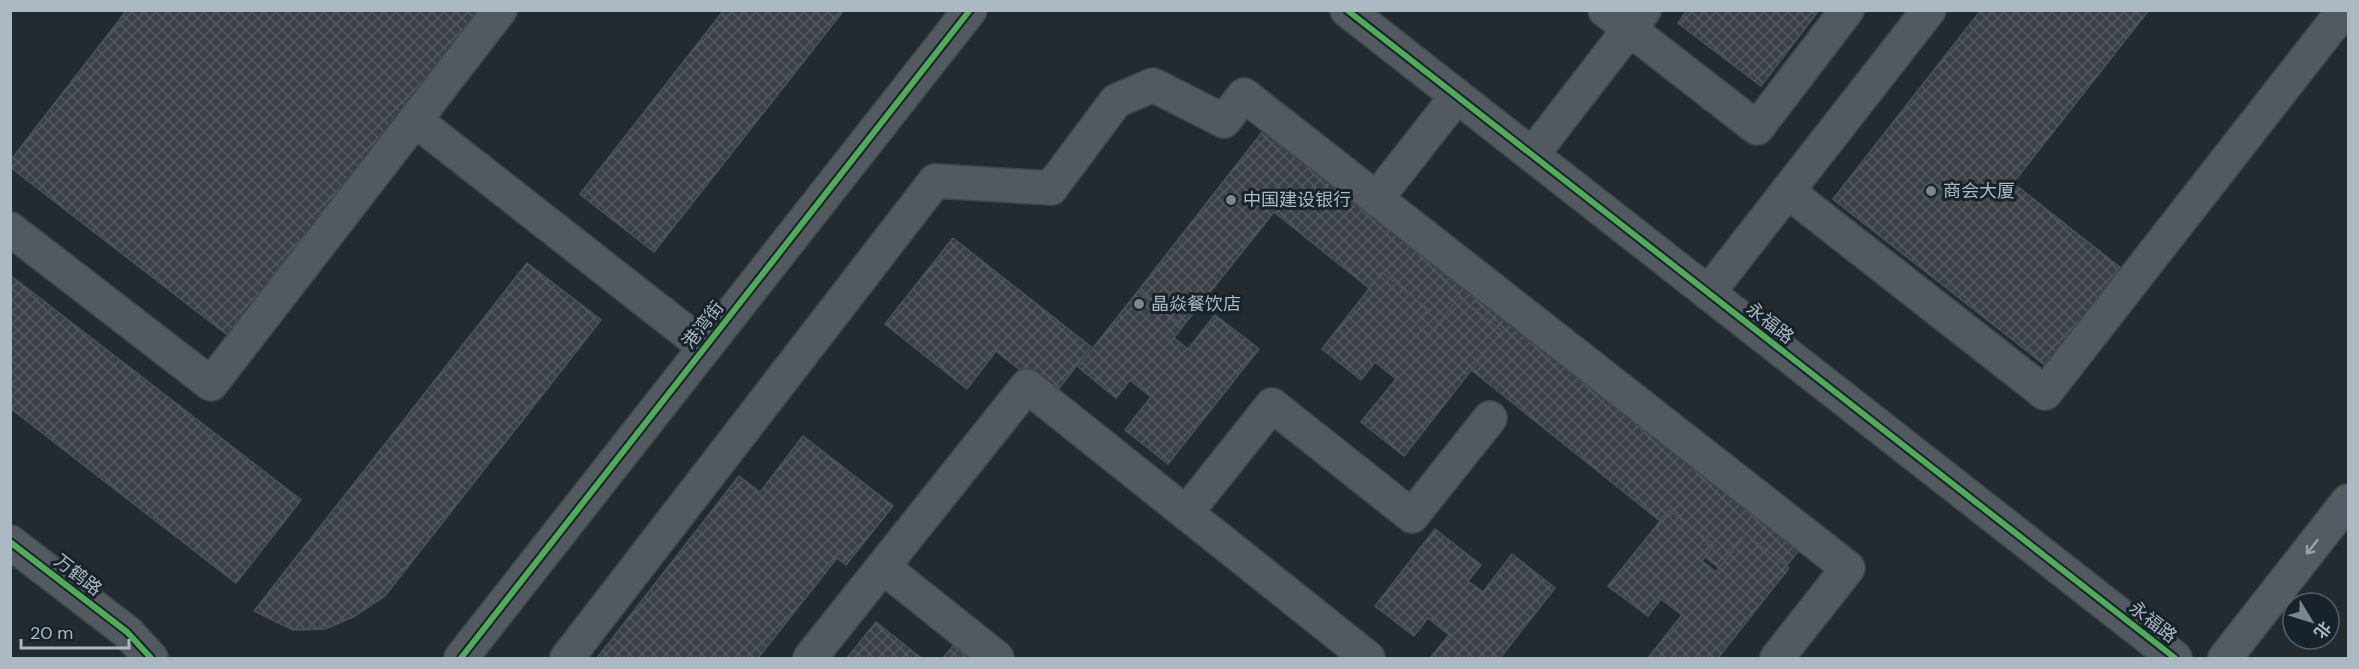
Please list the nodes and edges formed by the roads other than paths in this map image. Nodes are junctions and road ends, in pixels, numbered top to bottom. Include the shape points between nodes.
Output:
1 (500, 10) edge
2 (970, 10) edge
3 (1347, 10) edge
4 (1847, 10) edge
5 (1929, 10) edge
6 (2344, 10) edge
7 (1626, 17) edge
8 (1457, 96) junction
9 (415, 120) junction
10 (1532, 155) junction
11 (1787, 191) junction
12 (1377, 198) junction
13 (10, 230) edge
14 (1708, 293) junction
15 (705, 347) junction
16 (1490, 418) dead end
17 (2349, 501) edge
18 (1186, 513) junction
19 (10, 542) edge
20 (883, 567) junction
21 (151, 658) edge
22 (461, 658) edge
23 (567, 658) edge
24 (810, 658) edge
25 (997, 658) edge
26 (1368, 658) edge
27 (1777, 658) edge
28 (2175, 658) edge
29 (2225, 658) edge

1 - 9 street
2 - 15 street, 港湾街
3 - 8 street, 永福路
4 - 7 street via 1757,128
5 - 11 street
6 - 11 street via 2045,393
7 - 10 street
8 - 10 street, 永福路
8 - 12 street
9 - 13 street via 211,384
9 - 15 street
10 - 14 street, 永福路
11 - 14 street
12 - 23 street via 1244,95 1224,121 1153,85 1116,101 1051,188 935,181
12 - 27 street via 1848,567
14 - 28 street, 永福路
15 - 22 street, 港湾街
16 - 18 street via 1412,516 1272,405
17 -> 29 main road
18 - 20 street via 1027,386
18 - 26 street
19 - 21 street, 万鹤路 via 127,632
20 - 24 street
20 - 25 street

